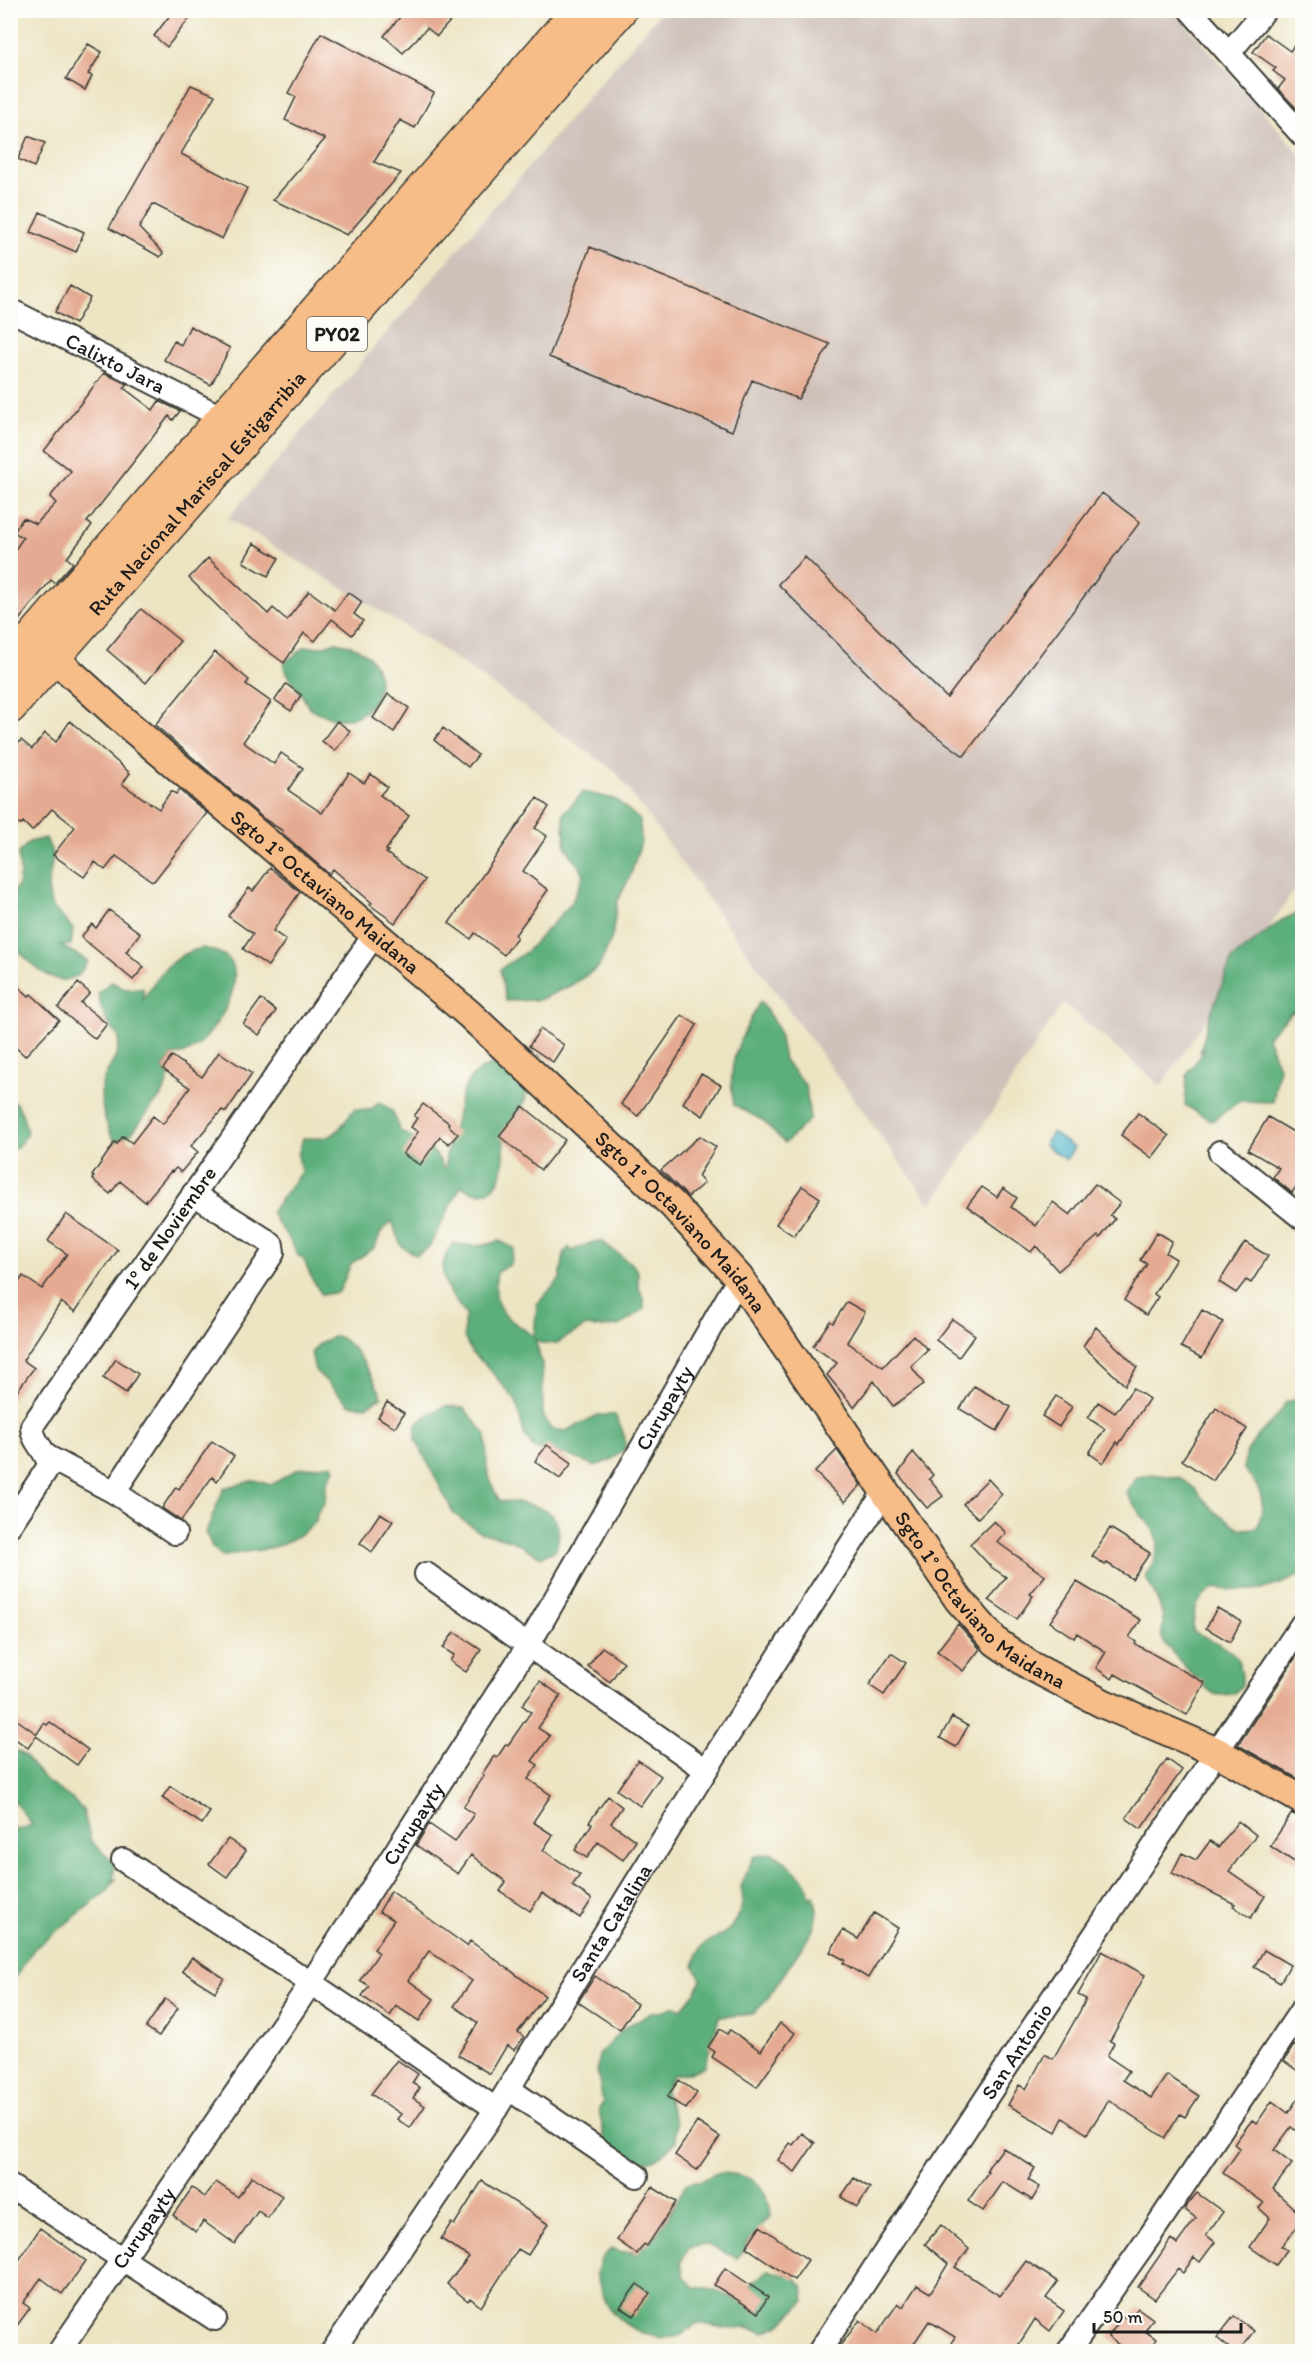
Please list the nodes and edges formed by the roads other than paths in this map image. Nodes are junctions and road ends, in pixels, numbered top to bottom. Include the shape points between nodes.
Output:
1 (579, 10) edge
2 (620, 10) edge
3 (1190, 10) edge
4 (1265, 10) edge
5 (1229, 53) junction
6 (1302, 135) edge
7 (10, 309) edge
8 (223, 418) junction
9 (43, 648) junction
10 (10, 664) edge
11 (10, 706) edge
12 (375, 934) junction
13 (1220, 1152) dead end
14 (193, 1194) junction
15 (1302, 1218) edge
16 (738, 1278) junction
17 (48, 1457) junction
18 (885, 1491) junction
19 (114, 1492) junction
20 (10, 1525) edge
21 (175, 1533) dead end
22 (426, 1574) dead end
23 (1302, 1624) edge
24 (528, 1646) junction
25 (1217, 1752) junction
26 (706, 1770) junction
27 (1302, 1800) edge
28 (123, 1860) dead end
29 (311, 1983) junction
30 (1302, 2009) edge
31 (509, 2089) junction
32 (496, 2109) junction
33 (637, 2176) dead end
34 (10, 2186) edge
35 (122, 2258) junction
36 (215, 2319) dead end
37 (59, 2352) edge
38 (332, 2352) edge
39 (819, 2352) edge
40 (1068, 2352) edge

1 - 8 highway, Ruta Nacional Mariscal Estigarribia / PY02
2 - 9 highway, Ruta Nacional Mariscal Estigarribia / PY02
3 - 5 street
4 - 5 street
5 - 6 street
7 - 8 street, Calixto Jara
8 - 9 highway, Ruta Nacional Mariscal Estigarribia / PY02
9 - 10 highway, Ruta Nacional Mariscal Estigarribia / PY02
9 - 11 highway, Ruta Nacional Mariscal Estigarribia / PY02
9 - 12 main road, Sgto 1° Octaviano Maidana
12 - 14 street, 1º de Noviembre
12 - 16 main road, Sgto 1° Octaviano Maidana via 572,1108 673,1205
13 - 15 street
14 - 17 street, 1º de Noviembre via 32,1426 34,1440
14 - 19 street via 266,1240 272,1245 273,1254
16 - 18 main road, Sgto 1° Octaviano Maidana
16 - 24 street, Curupayty
17 - 19 street
17 - 20 street via 49,1466
18 - 25 main road, Sgto 1° Octaviano Maidana via 959,1600 996,1642 1031,1666 1104,1704
18 - 26 street, Santa Catalina
19 - 21 street
22 - 24 street
23 - 25 street, San Antonio
24 - 26 street
24 - 29 street, Curupayty
25 - 27 main road, Sgto 1° Octaviano Maidana
25 - 39 street, San Antonio
26 - 31 street, Santa Catalina
28 - 29 street
29 - 32 street
29 - 35 street, Curupayty
30 - 40 street
31 - 32 street, Santa Catalina
31 - 33 street
32 - 38 street, Santa Catalina
34 - 35 street
35 - 36 street
35 - 37 street, Curupayty

